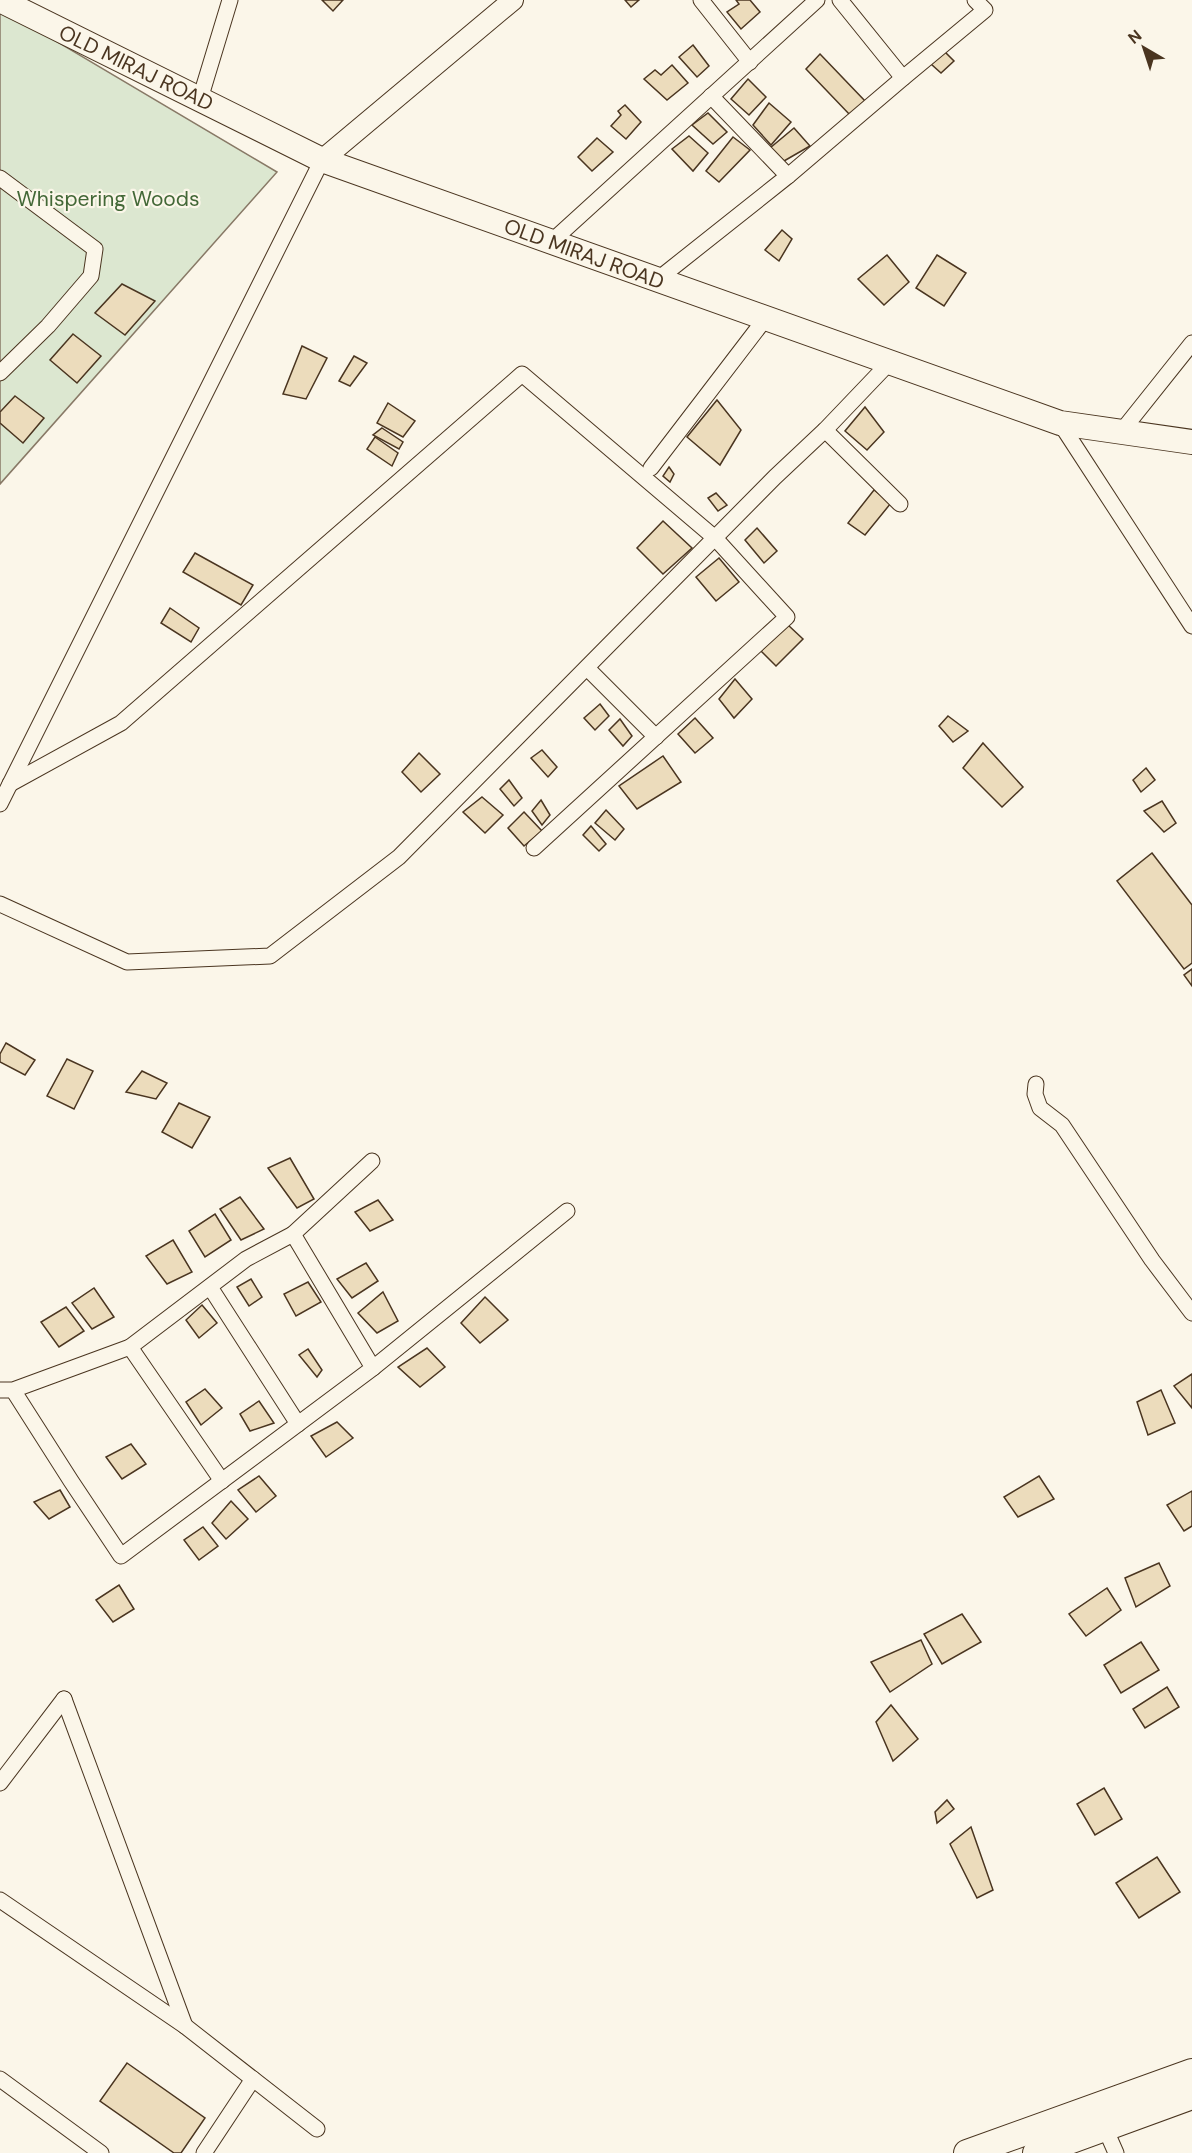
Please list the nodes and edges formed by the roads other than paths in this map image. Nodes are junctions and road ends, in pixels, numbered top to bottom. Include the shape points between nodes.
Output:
1 (0, 0) edge
2 (230, 0) edge
3 (513, 0) edge
4 (701, 0) edge
5 (817, 0) edge
6 (840, 0) edge
7 (975, 0) edge
8 (750, 62) junction
9 (903, 78) junction
10 (711, 96) junction
11 (200, 99) junction
12 (322, 160) junction
13 (788, 176) junction
14 (0, 178) edge
15 (550, 243) junction
16 (657, 280) junction
17 (765, 319) junction
18 (1192, 343) edge
19 (889, 363) junction
20 (0, 373) edge
21 (1060, 423) junction
22 (825, 430) junction
23 (1121, 432) junction
24 (1192, 442) edge
25 (651, 468) dead end
26 (900, 504) dead end
27 (715, 538) junction
28 (1192, 626) edge
29 (586, 668) junction
30 (656, 737) junction
31 (10, 784) junction
32 (0, 804) edge
33 (534, 848) dead end
34 (0, 904) edge
35 (1036, 1084) dead end
36 (372, 1161) dead end
37 (567, 1211) dead end
38 (293, 1234) junction
39 (210, 1287) junction
40 (1192, 1314) edge
41 (130, 1347) junction
42 (373, 1368) junction
43 (7, 1390) edge
44 (298, 1424) junction
45 (222, 1481) junction
46 (2, 1775) edge
47 (0, 1900) edge
48 (185, 2026) junction
49 (1192, 2072) edge
50 (0, 2079) edge
51 (253, 2079) junction
52 (1192, 2096) edge
53 (1105, 2128) junction
54 (317, 2129) dead end
55 (101, 2153) edge
56 (204, 2153) edge
57 (967, 2153) edge
58 (1036, 2153) edge
59 (1116, 2153) edge

1 - 11 main road, OLD MIRAJ ROAD
2 - 11 street
3 - 12 street
4 - 8 street
5 - 8 street
6 - 9 street
7 - 9 street via 985,10
8 - 10 street
9 - 13 street
10 - 13 street
10 - 15 street
11 - 12 main road, OLD MIRAJ ROAD
12 - 15 main road, OLD MIRAJ ROAD
12 - 31 street
13 - 16 street
14 - 20 street via 95,249 91,276
15 - 16 main road, OLD MIRAJ ROAD
16 - 17 main road, OLD MIRAJ ROAD
17 - 19 main road, OLD MIRAJ ROAD
17 - 25 street
18 - 23 street
19 - 21 main road, OLD MIRAJ ROAD
19 - 22 street
21 - 23 main road, OLD MIRAJ ROAD
21 - 28 street
22 - 26 street
22 - 27 street
23 - 24 main road, OLD MIRAJ ROAD
27 - 29 street
27 - 30 street via 788,617
27 - 31 street via 522,374 121,723
29 - 30 street
29 - 34 street via 399,857 270,956 127,962
30 - 33 street
31 - 32 street
35 - 40 street via 1040,1108 1062,1125
36 - 38 street
37 - 42 street
38 - 39 street via 246,1259
38 - 42 street
39 - 41 street
39 - 44 street
41 - 43 street
41 - 45 street
42 - 44 street
43 - 45 street via 121,1556
44 - 45 street
46 - 48 street via 64,1700
47 - 48 street
48 - 51 street
49 - 57 highway
50 - 55 street
51 - 54 street
51 - 56 street
52 - 53 highway
53 - 58 highway
53 - 59 street

